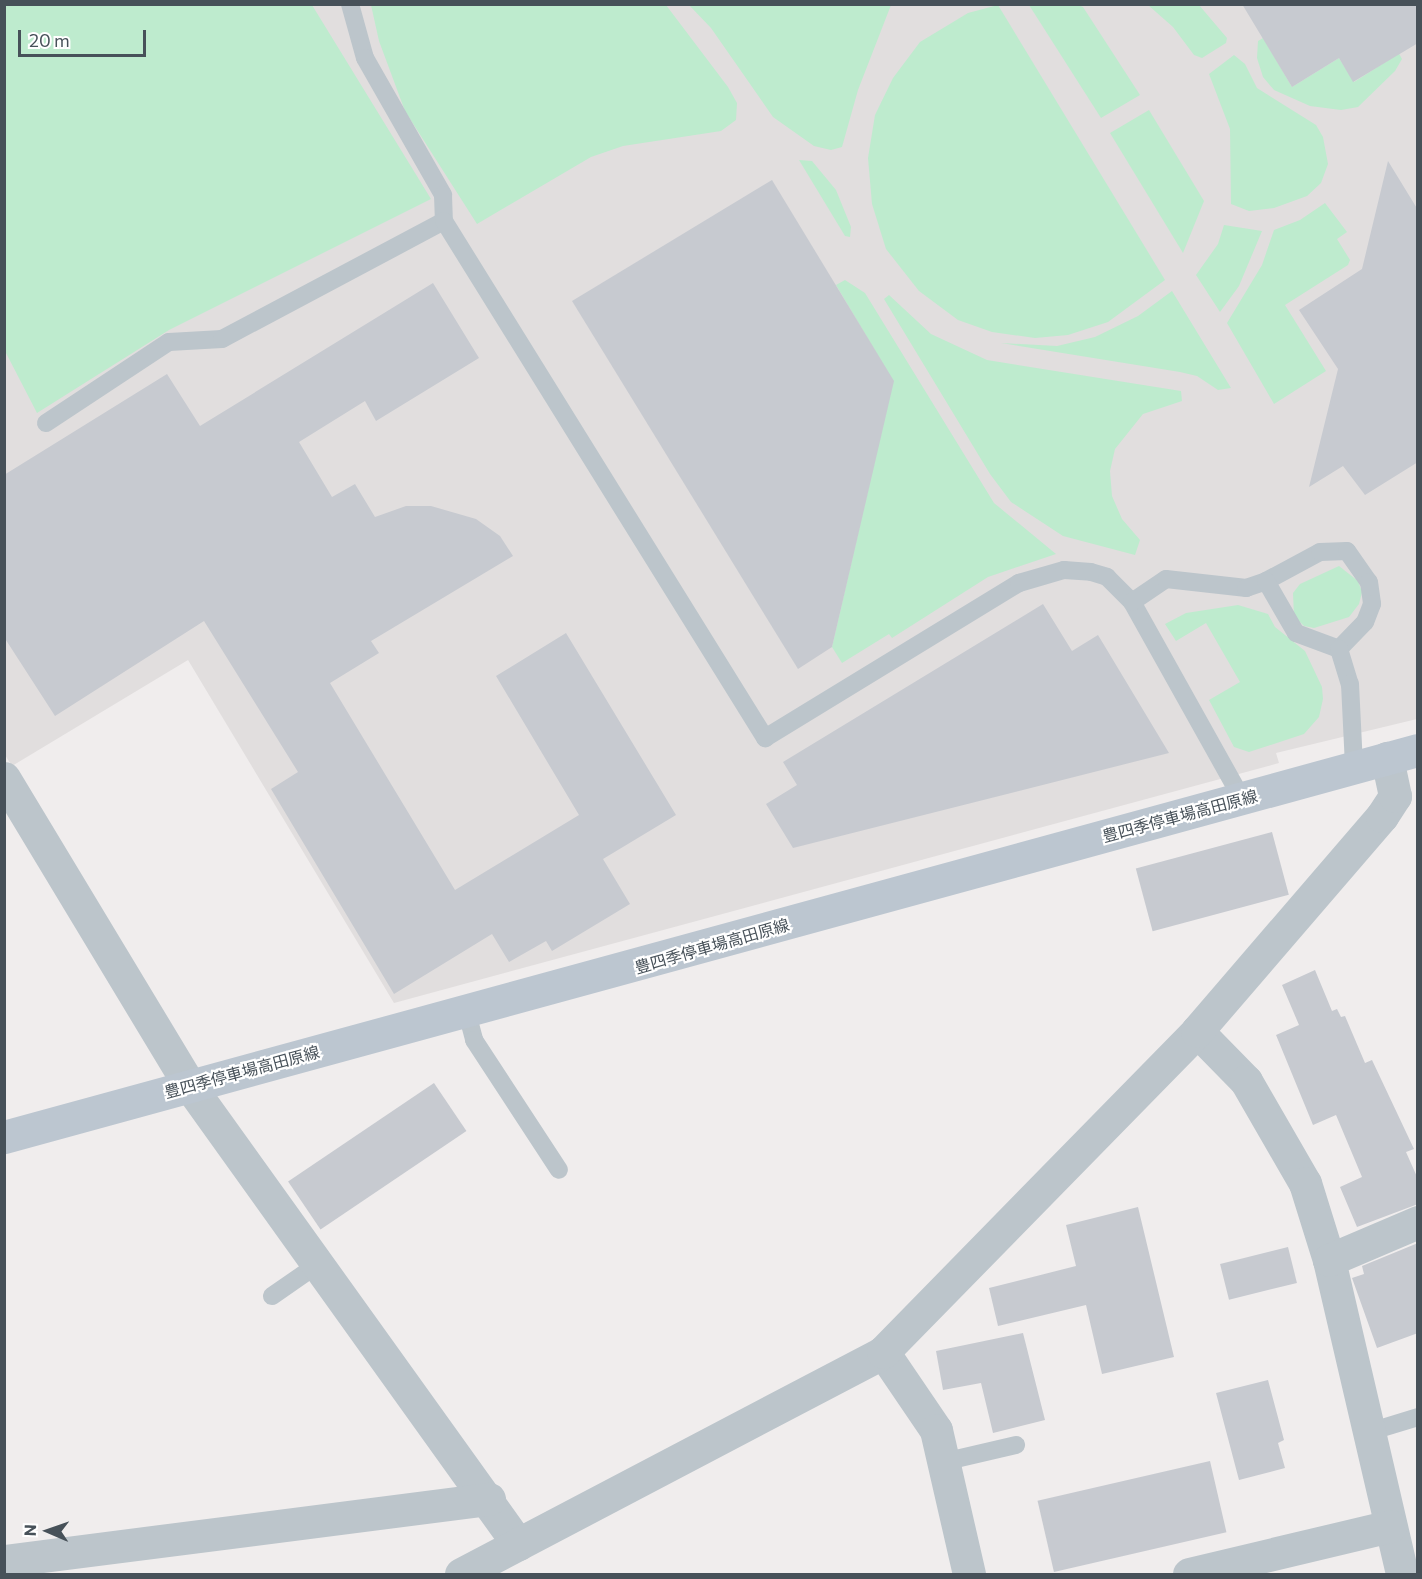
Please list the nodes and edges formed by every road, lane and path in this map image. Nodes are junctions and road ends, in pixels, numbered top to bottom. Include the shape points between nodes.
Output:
1 (350, 4) edge
2 (444, 220) junction
3 (46, 423) dead end
4 (1266, 581) junction
5 (1132, 602) junction
6 (1339, 649) junction
7 (1402, 754) edge
8 (1354, 767) junction
9 (4, 778) edge
10 (1242, 799) junction
11 (467, 1013) junction
12 (1197, 1032) junction
13 (189, 1085) junction
14 (4, 1137) edge
15 (559, 1170) dead end
16 (1418, 1222) edge
17 (1329, 1260) junction
18 (318, 1264) junction
19 (272, 1296) dead end
20 (883, 1352) junction
21 (1418, 1417) edge
22 (1369, 1432) junction
23 (1016, 1445) dead end
24 (943, 1462) junction
25 (489, 1499) junction
26 (1390, 1526) junction
27 (519, 1544) junction
28 (4, 1561) edge
29 (462, 1575) edge
30 (969, 1575) edge
31 (1189, 1575) edge
32 (1402, 1575) edge

1 - 2 lane via 365,58 444,195
2 - 3 lane via 222,339 169,342
2 - 5 lane via 765,738 1019,583 1064,570 1091,573 1107,577
4 - 5 lane via 1246,588 1166,579
4 - 6 lane via 1296,633
4 - 6 lane via 1320,552 1347,551 1369,582 1372,604 1365,622
5 - 10 lane
6 - 8 lane via 1350,684
7 - 8 main road, 豊四季停車場高田原線
7 - 12 street via 1395,796 1382,816
8 - 10 main road, 豊四季停車場高田原線
9 - 13 street
10 - 11 main road, 豊四季停車場高田原線
11 - 13 main road, 豊四季停車場高田原線
11 - 15 lane via 474,1040
12 - 17 street via 1246,1081 1276,1127 1305,1183
12 - 20 street
13 - 14 main road, 豊四季停車場高田原線
13 - 18 street
16 - 17 street
17 - 22 street
18 - 19 lane
18 - 25 street via 436,1441
20 - 24 street via 936,1430
20 - 27 street
21 - 22 lane
22 - 26 street
23 - 24 lane
24 - 30 street
25 - 27 street
25 - 28 street
26 - 31 street
26 - 32 street
27 - 29 street

